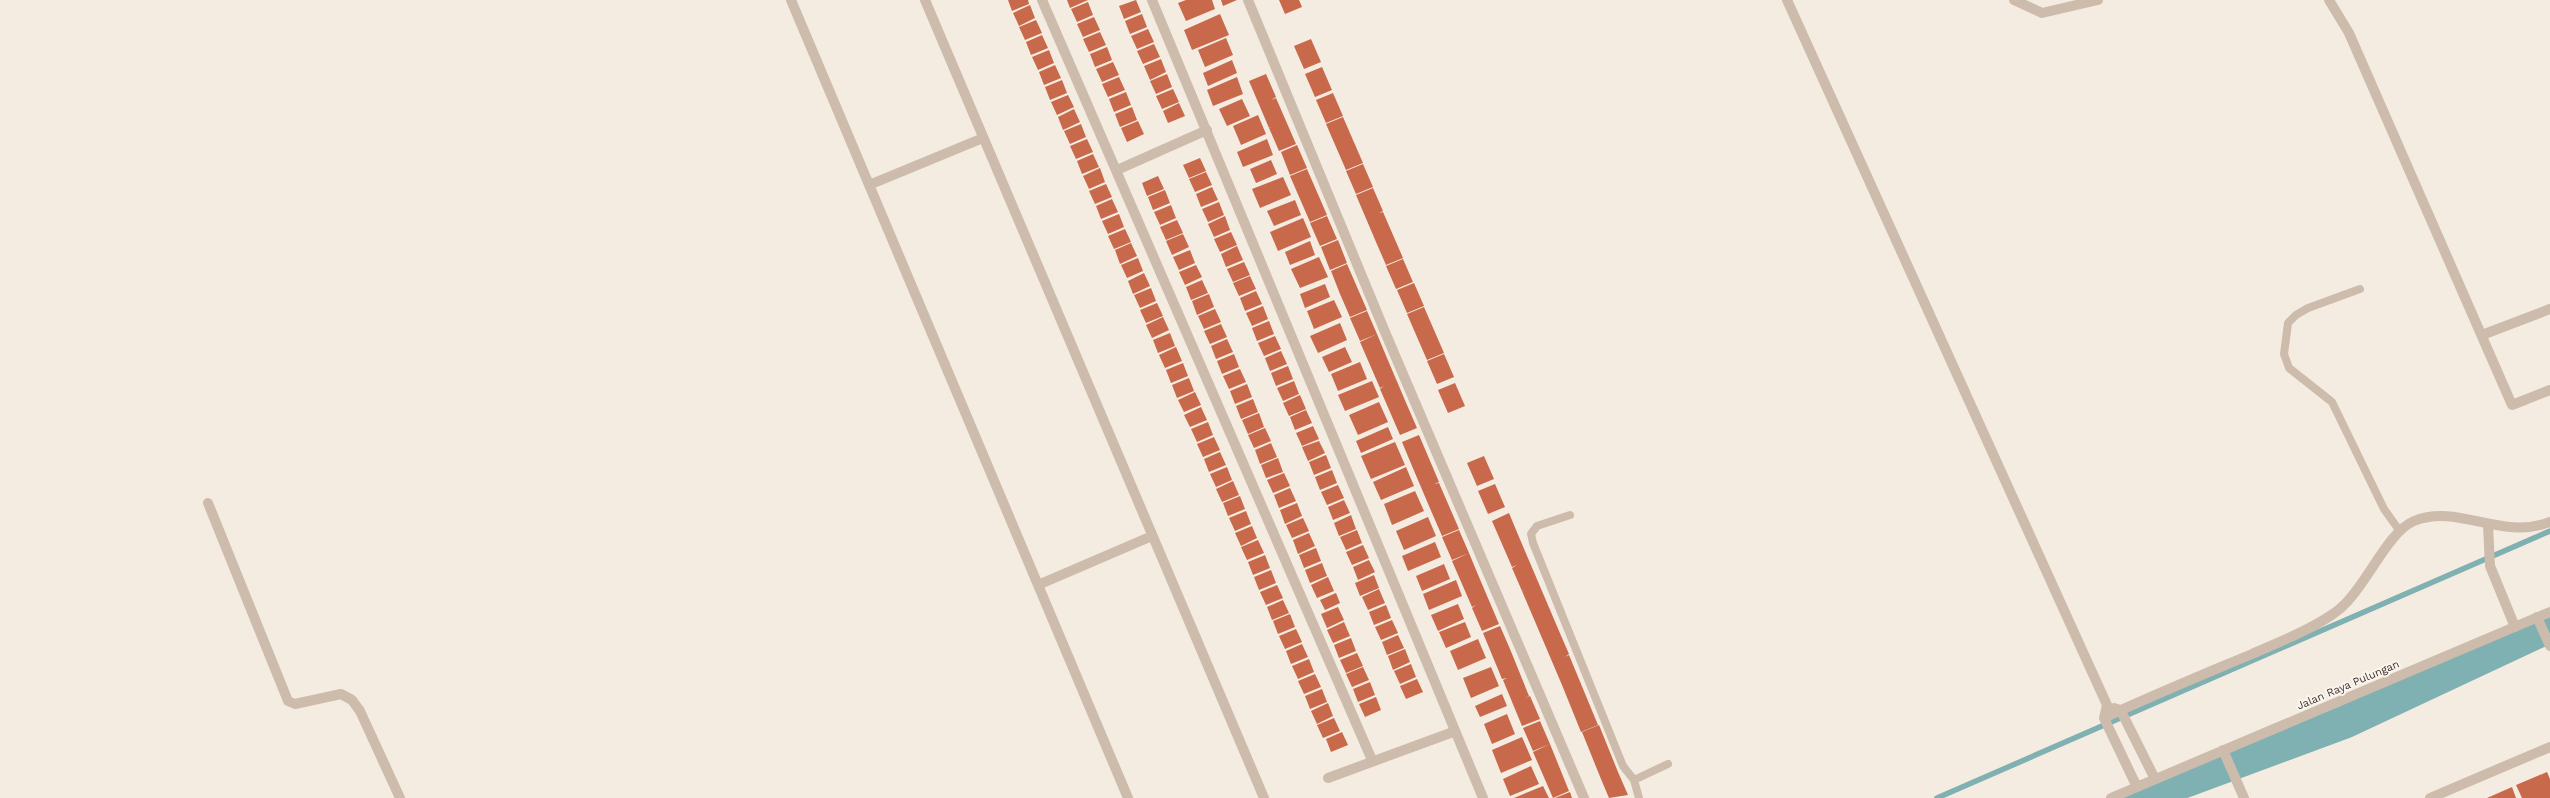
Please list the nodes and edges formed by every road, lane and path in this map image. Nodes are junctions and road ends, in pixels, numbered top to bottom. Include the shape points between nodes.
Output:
1 (791, 0) edge
2 (925, 0) edge
3 (1042, 0) edge
4 (1152, 0) edge
5 (1248, 0) edge
6 (1787, 0) edge
7 (2014, 0) edge
8 (2098, 0) edge
9 (2329, 0) edge
10 (1207, 130) junction
11 (984, 138) junction
12 (1117, 170) junction
13 (869, 185) junction
14 (2360, 289) dead end
15 (2550, 308) edge
16 (2482, 335) junction
17 (2550, 390) edge
18 (208, 503) dead end
19 (1570, 514) dead end
20 (2550, 522) edge
21 (2488, 525) junction
22 (2400, 530) junction
23 (1152, 536) junction
24 (1038, 585) junction
25 (2550, 612) edge
26 (2539, 622) junction
27 (2515, 627) junction
28 (2550, 646) edge
29 (2107, 705) junction
30 (2124, 717) junction
31 (2106, 720) junction
32 (1453, 732) junction
33 (2550, 747) edge
34 (2222, 750) junction
35 (1372, 760) junction
36 (1668, 764) dead end
37 (1328, 778) dead end
38 (2155, 779) junction
39 (1634, 780) junction
40 (2137, 787) junction
41 (400, 798) edge
42 (1128, 798) edge
43 (1264, 798) edge
44 (1483, 798) edge
45 (1584, 798) edge
46 (1639, 798) edge
47 (2110, 798) edge
48 (2244, 798) edge
49 (2430, 798) edge

1 - 13 street
2 - 11 street
3 - 12 street
4 - 10 street
5 - 45 street via 1385,332
6 - 29 street
7 - 8 street via 2042,13
9 - 16 street via 2349,33
10 - 12 street
10 - 32 street
11 - 13 street
11 - 23 street
12 - 35 street
13 - 24 street
14 - 22 lane via 2296,315 2288,323 2284,354 2289,368 2332,402 2384,509
15 - 16 street
16 - 17 street via 2512,405
18 - 41 street via 288,701 295,704 341,694 352,700 360,711
19 - 39 lane via 1537,526 1531,534 1533,543 1624,766
20 - 21 street via 2514,529
21 - 22 street via 2451,515 2429,517
21 - 27 street via 2490,566
22 - 30 street via 2346,604 2333,614
23 - 24 street
23 - 43 street
24 - 42 street
25 - 26 street, Jalan Raya Pulungan
26 - 27 street, Jalan Raya Pulungan
26 - 28 street
27 - 34 street, Jalan Raya Pulungan
29 - 30 street
29 - 31 street
30 - 31 street
30 - 38 street
31 - 40 street
32 - 35 street
32 - 44 street
33 - 49 street
34 - 38 street, Jalan Raya Pulungan
34 - 48 street
35 - 37 street
36 - 39 lane
38 - 40 street, Jalan Raya Pulungan
39 - 46 lane
40 - 47 street, Jalan Raya Pulungan

